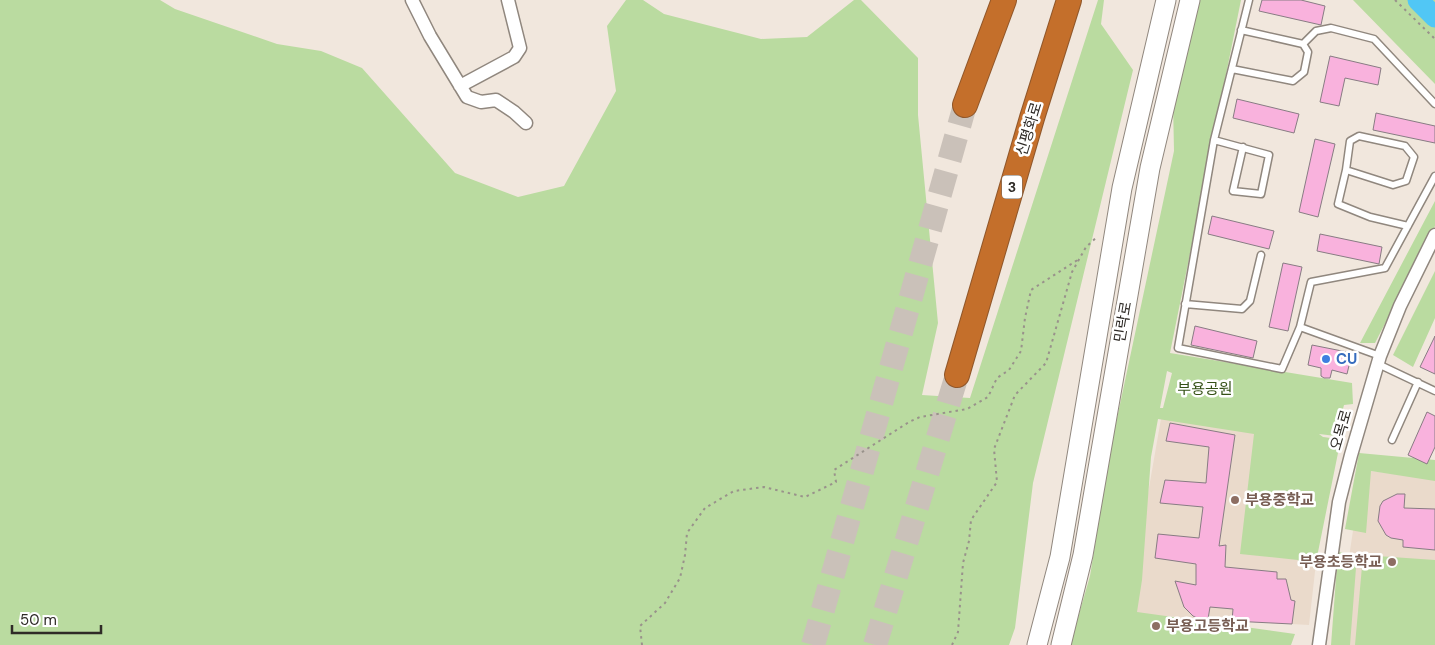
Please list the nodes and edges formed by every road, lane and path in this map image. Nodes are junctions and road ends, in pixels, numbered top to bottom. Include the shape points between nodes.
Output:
1 (412, 0) edge
2 (508, 0) edge
3 (1004, 0) edge
4 (1069, 0) edge
5 (1166, 0) edge
6 (1190, 0) edge
7 (1249, 0) edge
8 (1395, 0) edge
9 (1241, 30) junction
10 (1435, 39) edge
11 (1303, 44) junction
12 (1232, 69) junction
13 (460, 86) junction
14 (1435, 104) edge
15 (965, 106) tunnel mouth
16 (526, 123) dead end
17 (1214, 140) junction
18 (1243, 147) junction
19 (1346, 170) junction
20 (1435, 176) edge
21 (1408, 226) junction
22 (1435, 235) edge
23 (1111, 248) junction
24 (1261, 254) dead end
25 (1079, 260) junction
26 (1185, 304) junction
27 (1300, 327) junction
28 (1379, 360) junction
29 (957, 374) tunnel mouth
30 (1418, 382) junction
31 (1435, 391) edge
32 (1392, 440) dead end
33 (642, 645) edge
34 (952, 645) edge
35 (1037, 645) edge
36 (1061, 645) edge
37 (1319, 645) edge

1 - 13 street
2 - 13 street via 520,48 514,57
3 - 15 highway
4 - 29 highway, 신평화로 / 3
5 - 23 main road, 민락로
6 - 36 main road, 민락로 via 1150,168 1083,555
7 - 9 lane
8 - 10 path
9 - 11 lane
9 - 12 lane
11 - 12 lane via 1308,52 1304,72 1293,81
11 - 14 lane via 1316,31 1331,28 1374,39
12 - 17 lane
13 - 16 street via 467,97 481,102 496,100
17 - 18 lane
17 - 26 lane
18 - 18 lane via 1269,155 1261,194 1233,190
19 - 19 lane via 1350,141 1359,136 1405,146 1414,157 1406,181 1393,185
19 - 21 lane via 1338,204 1370,217
20 - 21 lane
21 - 27 lane via 1385,268 1311,282
22 - 28 street, 오목로 via 1400,306
23 - 25 path via 1097,237
23 - 35 main road, 민락로 via 1060,557
24 - 26 lane via 1250,301 1242,309
25 - 33 path via 1031,290 1021,352 1009,370 997,378 988,397 967,409 909,422 834,470 836,482 805,497 764,488 734,491 706,508 687,533 680,578 665,603 640,626
25 - 34 path via 1072,272 1046,363 1015,395 994,449 997,482 972,520 963,563 958,632
26 - 27 lane via 1178,348 1282,369
27 - 28 lane
28 - 30 lane
28 - 37 street, 오목로 via 1339,502
30 - 31 lane
30 - 32 lane

